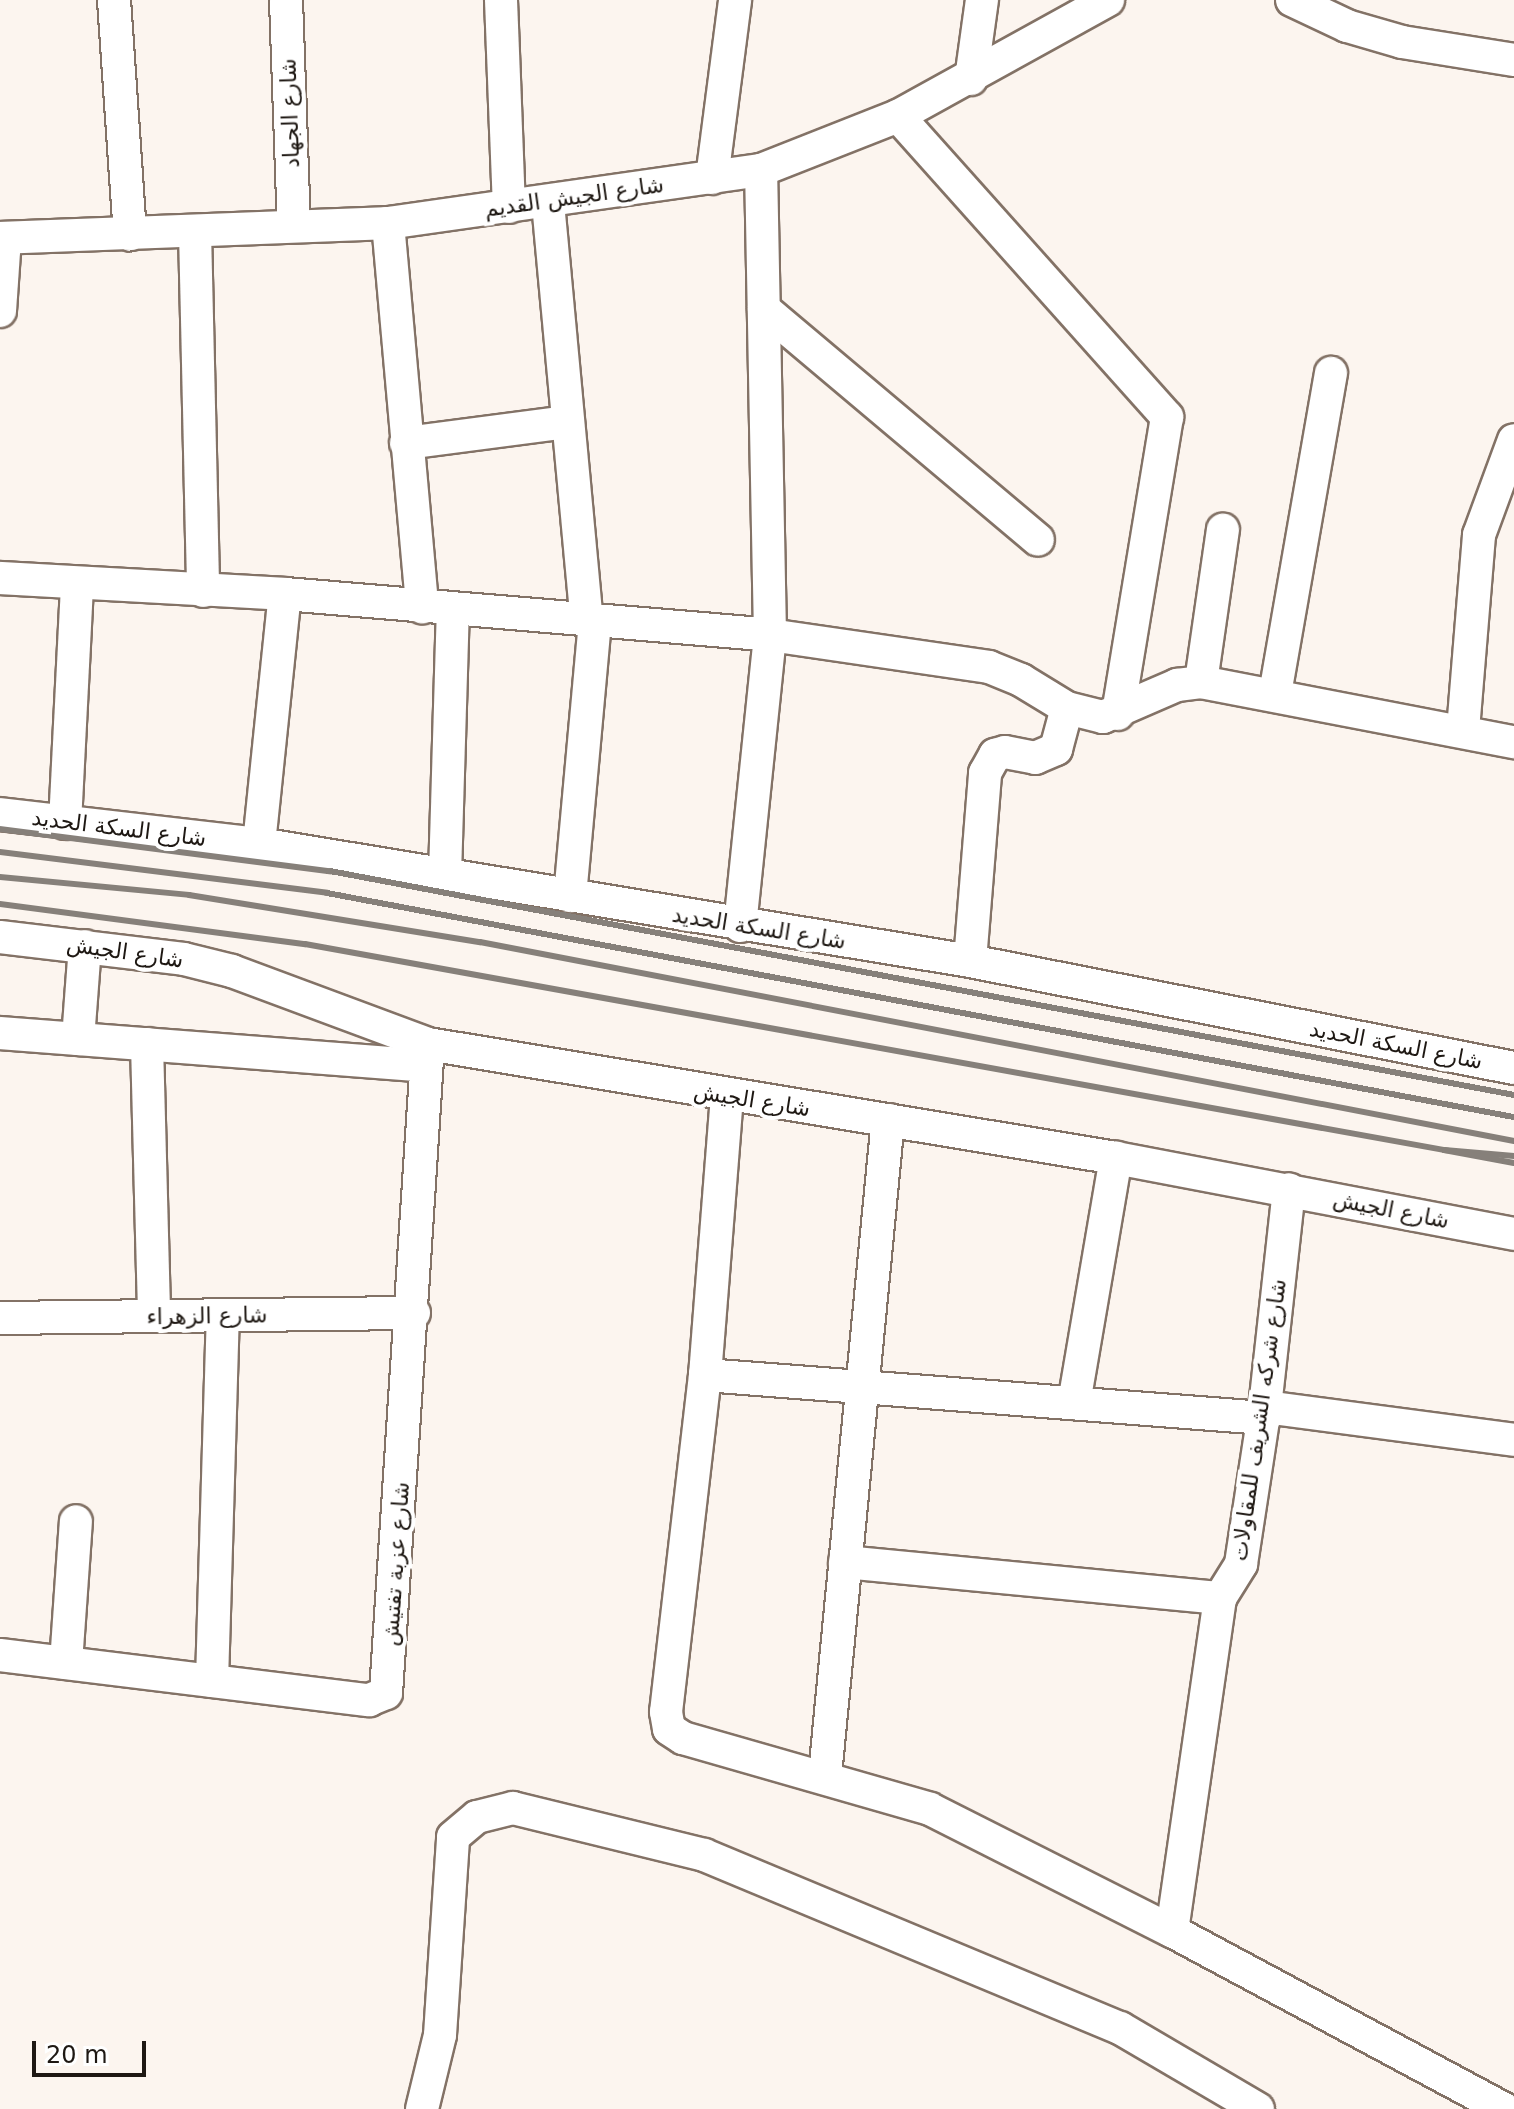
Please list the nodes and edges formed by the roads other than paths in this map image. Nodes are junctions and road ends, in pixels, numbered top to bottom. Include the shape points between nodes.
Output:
1 (114, 0) edge
2 (286, 0) edge
3 (501, 0) edge
4 (735, 0) edge
5 (982, 0) edge
6 (1108, 0) edge
7 (1292, 0) edge
8 (1514, 60) edge
9 (971, 79) junction
10 (898, 116) junction
11 (761, 170) junction
12 (712, 178) junction
13 (548, 203) junction
14 (509, 207) junction
15 (388, 223) junction
16 (294, 226) junction
17 (195, 231) junction
18 (130, 234) junction
19 (3, 238) edge
20 (764, 309) junction
21 (0, 311) edge
22 (1331, 373) dead end
23 (568, 422) junction
24 (1514, 440) edge
25 (406, 443) junction
26 (1223, 530) dead end
27 (1038, 540) dead end
28 (0, 578) edge
29 (77, 585) junction
30 (203, 591) junction
31 (285, 594) junction
32 (438, 608) junction
33 (591, 621) junction
34 (770, 635) junction
35 (1201, 682) junction
36 (1275, 694) junction
37 (1067, 708) junction
38 (1118, 714) junction
39 (1463, 730) junction
40 (1514, 742) edge
41 (0, 814) edge
42 (65, 823) junction
43 (259, 844) junction
44 (445, 875) junction
45 (570, 896) junction
46 (740, 926) junction
47 (0, 937) edge
48 (85, 946) junction
49 (970, 961) junction
50 (0, 1033) edge
51 (78, 1039) junction
52 (147, 1044) junction
53 (427, 1055) junction
54 (1514, 1068) edge
55 (727, 1096) junction
56 (888, 1120) junction
57 (1116, 1158) junction
58 (1289, 1189) junction
59 (1514, 1234) edge
60 (414, 1313) junction
61 (223, 1315) junction
62 (154, 1316) junction
63 (0, 1318) edge
64 (705, 1375) junction
65 (862, 1386) junction
66 (1074, 1403) junction
67 (1264, 1413) junction
68 (1514, 1440) edge
69 (76, 1521) dead end
70 (845, 1562) junction
71 (1220, 1598) junction
72 (0, 1655) edge
73 (66, 1663) junction
74 (212, 1681) junction
75 (825, 1775) junction
76 (1172, 1931) junction
77 (422, 2109) edge
78 (1258, 2109) edge
79 (1504, 2109) edge

1 - 18 street
2 - 16 street, شارع الجهاد
3 - 14 street
4 - 12 street
5 - 9 street
6 - 9 street, شارع الجيش القديم
7 - 8 street via 1347,26 1402,42
9 - 10 street, شارع الجيش القديم
10 - 11 street, شارع الجيش القديم
10 - 38 street via 1167,417
11 - 12 street, شارع الجيش القديم
11 - 20 street
12 - 13 street, شارع الجيش القديم
13 - 14 street, شارع الجيش القديم
13 - 23 street
14 - 15 street, شارع الجيش القديم
15 - 16 street, شارع الجيش القديم
15 - 25 street
16 - 17 street, شارع الجيش القديم
17 - 18 street, شارع الجيش القديم
17 - 30 street
18 - 19 street, شارع الجيش القديم
19 - 21 street
20 - 27 street
20 - 34 street
22 - 36 street
23 - 25 street
23 - 33 street
24 - 39 street via 1479,535
25 - 32 street
26 - 35 street
28 - 29 street
29 - 30 street
29 - 42 street
30 - 31 street
31 - 32 street
31 - 43 street
32 - 33 street
32 - 44 street
33 - 34 street
33 - 45 street
34 - 37 street via 989,667
34 - 46 street
35 - 36 street
35 - 38 street via 1177,685
36 - 39 street
37 - 38 street via 1103,717
37 - 49 street via 1056,749 1035,758 995,755 985,773
39 - 40 street
41 - 42 street, شارع السكة الحديد
42 - 43 street, شارع السكة الحديد
43 - 44 street, شارع السكة الحديد
44 - 45 street, شارع السكة الحديد
45 - 46 street, شارع السكة الحديد
46 - 49 street, شارع السكة الحديد
47 - 48 street, شارع الجيش
48 - 51 street
48 - 53 street, شارع الجيش via 232,971
49 - 54 street, شارع السكة الحديد
50 - 51 street
51 - 52 street
52 - 53 street
52 - 62 street
53 - 55 street, شارع الجيش
53 - 60 street, شارع عزبة تفتيش
55 - 56 street, شارع الجيش
55 - 64 street
56 - 57 street, شارع الجيش
56 - 65 street
57 - 58 street, شارع الجيش
57 - 66 street
58 - 59 street, شارع الجيش
58 - 67 street, شارع شركه الشريف للمقاولات
60 - 61 street, شارع الزهراء
60 - 74 street, شارع عزبة تفتيش via 386,1693 369,1700
61 - 62 street, شارع الزهراء
61 - 74 street
62 - 63 street, شارع الزهراء
64 - 65 street
64 - 75 street via 666,1721 683,1738
65 - 66 street
65 - 70 street
66 - 67 street
67 - 68 street
67 - 71 street, شارع شركه الشريف للمقاولات via 1241,1564
69 - 73 street
70 - 71 street
70 - 75 street
71 - 76 street, شارع شركه الشريف للمقاولات
72 - 73 street, شارع عزبة تفتيش
73 - 74 street, شارع عزبة تفتيش
75 - 76 street via 930,1809
76 - 79 street
77 - 78 street via 440,2035 453,1837 477,1817 513,1808 704,1855 1120,2028

